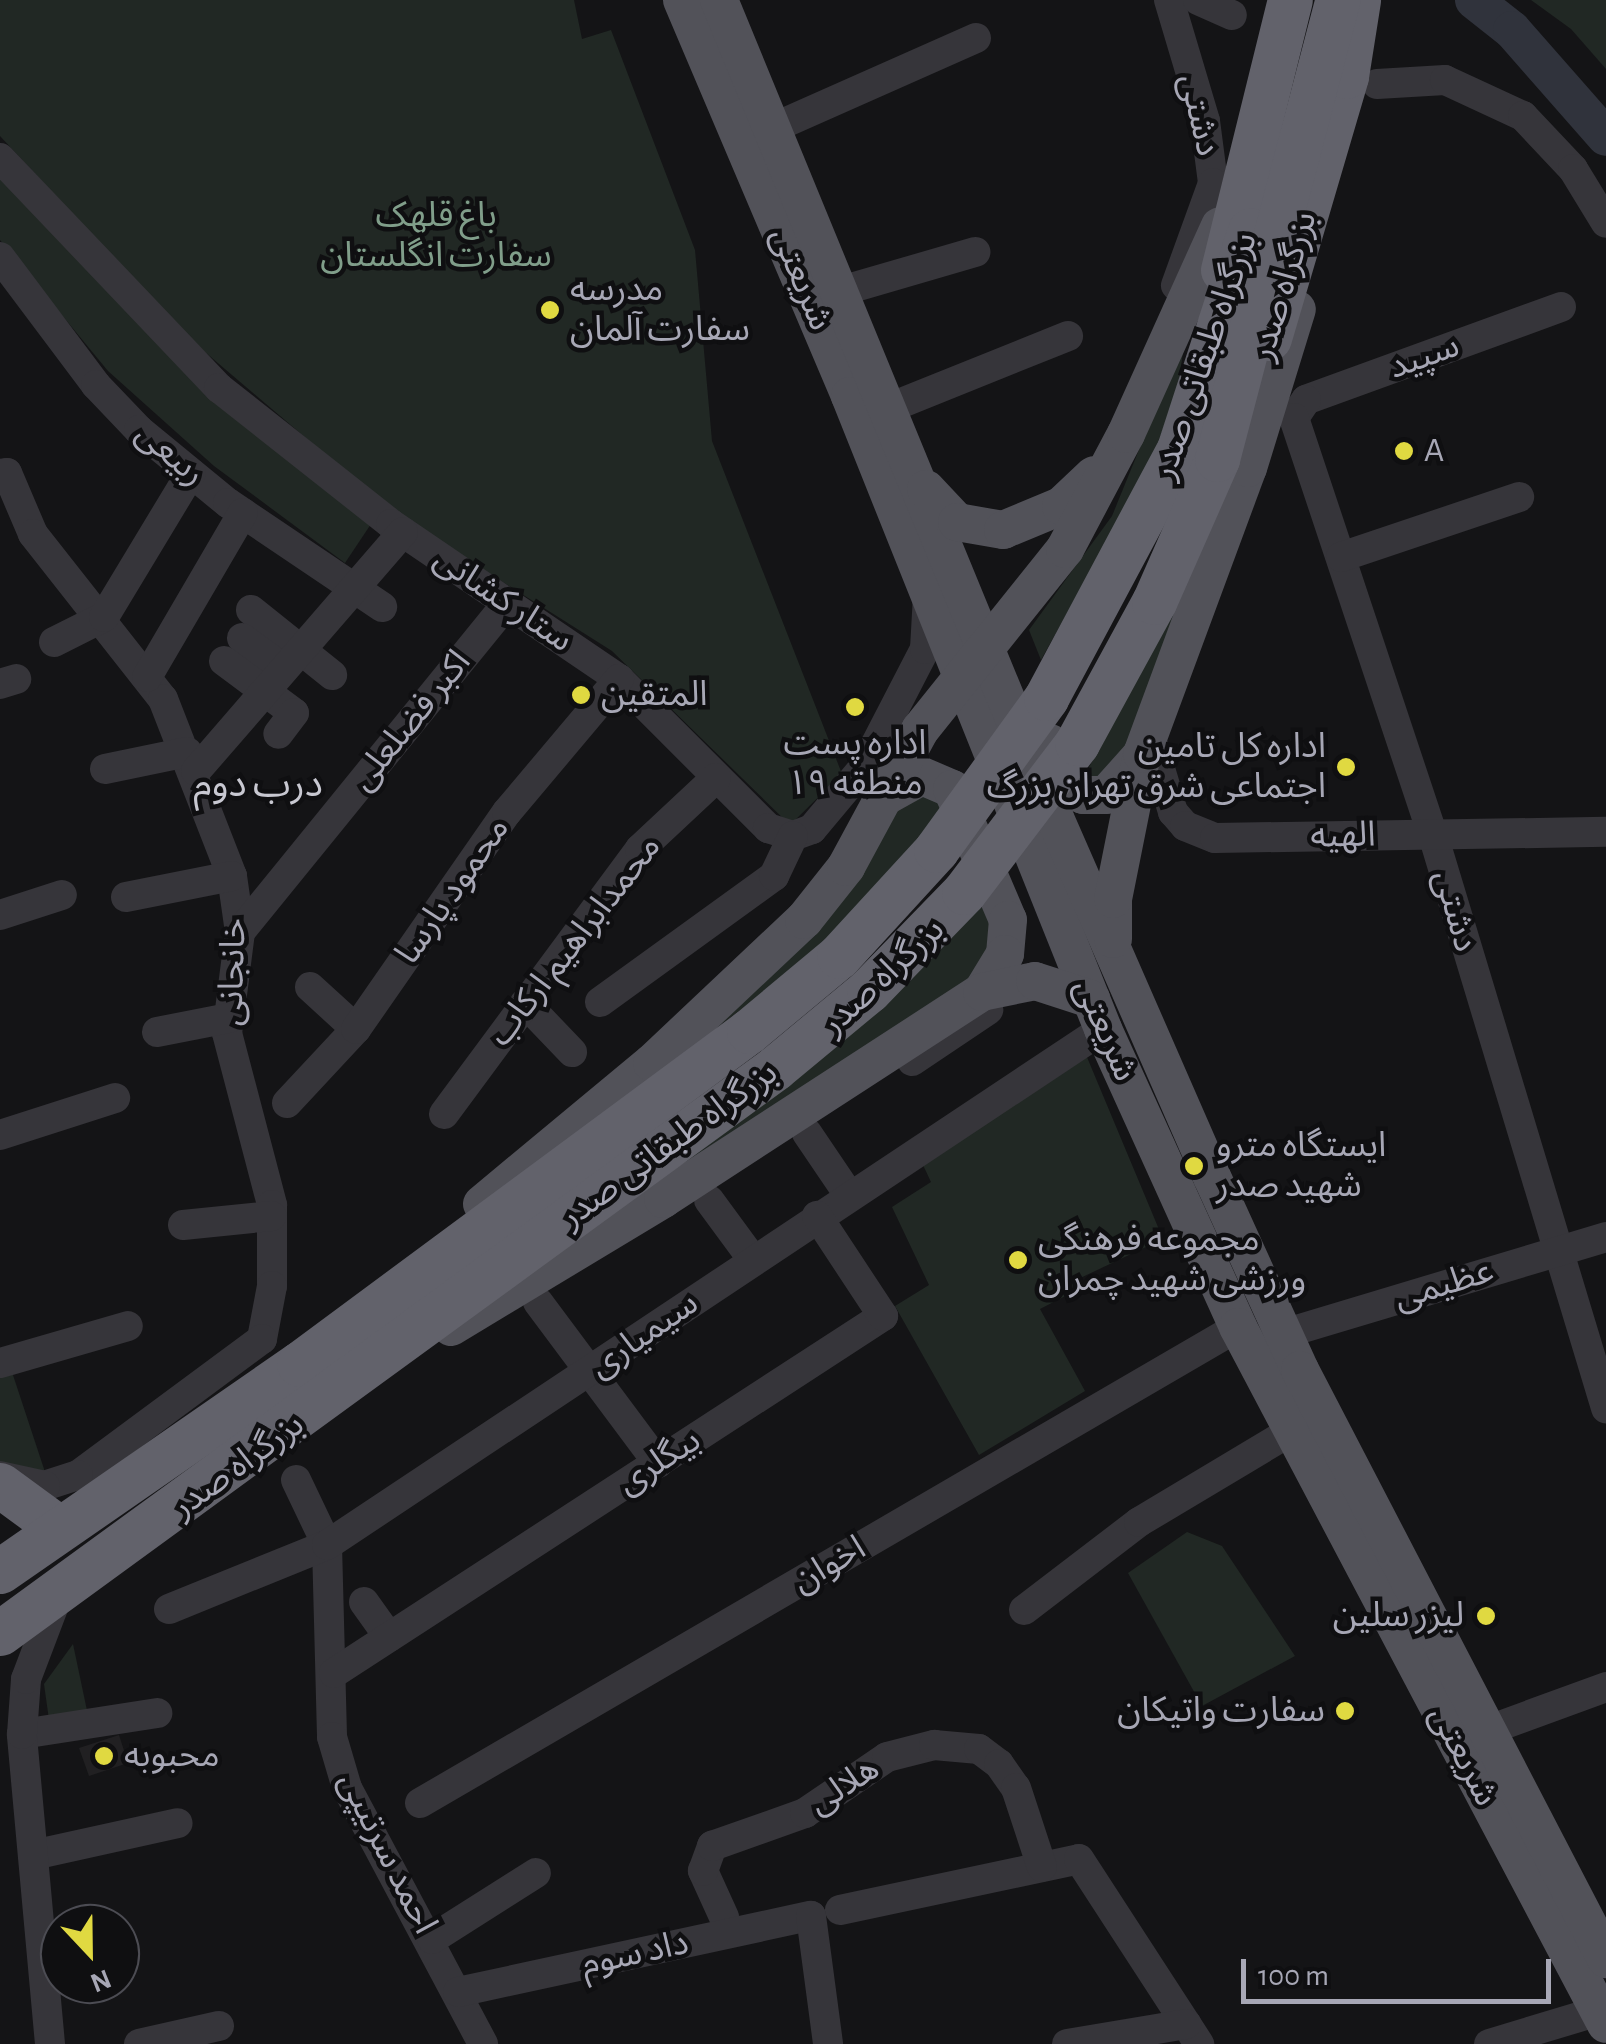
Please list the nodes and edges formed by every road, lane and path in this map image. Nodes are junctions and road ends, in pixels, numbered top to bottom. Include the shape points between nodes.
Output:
1 (682, 0) edge
2 (719, 0) edge
3 (1169, 0) edge
4 (1198, 0) edge
5 (1290, 0) edge
6 (1308, 0) edge
7 (1337, 0) edge
8 (1358, 0) edge
9 (1232, 14) dead end
10 (976, 38) dead end
11 (1377, 84) dead end
12 (1260, 126) junction
13 (773, 128) junction
14 (1329, 134) junction
15 (0, 158) edge
16 (1606, 222) edge
17 (976, 252) dead end
18 (0, 257) edge
19 (1176, 285) dead end
20 (841, 291) junction
21 (1561, 307) dead end
22 (1068, 336) dead end
23 (889, 408) junction
24 (1294, 418) joint
25 (1126, 434) junction
26 (3, 473) edge
27 (191, 473) junction
28 (917, 476) junction
29 (1519, 496) dead end
30 (243, 513) junction
31 (403, 532) junction
32 (1341, 558) junction
33 (932, 571) junction
34 (352, 587) junction
35 (507, 603) junction
36 (382, 607) dead end
37 (104, 617) junction
38 (1014, 618) junction
39 (54, 642) dead end
40 (984, 643) junction
41 (282, 670) junction
42 (960, 673) junction
43 (332, 676) dead end
44 (147, 677) junction
45 (619, 680) junction
46 (278, 734) dead end
47 (1146, 743) junction
48 (191, 762) junction
49 (104, 769) dead end
50 (716, 778) junction
51 (884, 797) junction
52 (1606, 832) edge
53 (1433, 835) junction
54 (793, 836) junction
55 (232, 876) junction
56 (62, 896) dead end
57 (126, 897) dead end
58 (0, 915) edge
59 (240, 932) junction
60 (1113, 952) junction
61 (310, 987) dead end
62 (982, 992) junction
63 (600, 1002) dead end
64 (525, 1003) junction
65 (229, 1018) junction
66 (1096, 1021) junction
67 (356, 1030) junction
68 (156, 1032) dead end
69 (572, 1052) dead end
70 (912, 1062) dead end
71 (115, 1098) dead end
72 (288, 1103) dead end
73 (444, 1114) dead end
74 (807, 1133) dead end
75 (0, 1136) edge
76 (848, 1195) junction
77 (710, 1200) dead end
78 (272, 1216) junction
79 (818, 1216) junction
80 (183, 1225) dead end
81 (1606, 1236) edge
82 (1556, 1252) junction
83 (752, 1260) junction
84 (538, 1302) dead end
85 (128, 1326) dead end
86 (1238, 1327) junction
87 (1283, 1334) junction
88 (296, 1359) junction
89 (0, 1362) edge
90 (590, 1372) junction
91 (324, 1402) junction
92 (1606, 1408) edge
93 (1291, 1431) junction
94 (658, 1462) junction
95 (0, 1476) edge
96 (296, 1480) dead end
97 (0, 1485) edge
98 (56, 1526) junction
99 (327, 1545) junction
100 (0, 1568) edge
101 (56, 1600) junction
102 (364, 1602) dead end
103 (169, 1610) dead end
104 (1024, 1610) dead end
105 (0, 1632) edge
106 (390, 1637) junction
107 (0, 1642) edge
108 (334, 1673) junction
109 (1606, 1687) edge
110 (0, 1705) edge
111 (158, 1713) dead end
112 (1486, 1731) junction
113 (22, 1734) junction
114 (28, 1802) junction
115 (420, 1803) dead end
116 (0, 1815) edge
117 (178, 1823) dead end
118 (33, 1855) junction
119 (1042, 1867) junction
120 (536, 1873) dead end
121 (826, 1913) junction
122 (724, 1917) dead end
123 (432, 1939) junction
124 (1606, 1959) edge
125 (458, 1992) junction
126 (1603, 2018) edge
127 (219, 2026) dead end
128 (1192, 2034) edge
129 (50, 2044) edge
130 (139, 2044) edge
131 (483, 2044) edge
132 (828, 2044) edge
133 (1067, 2044) edge
134 (1489, 2044) edge

1 - 33 main road, شریعتی
2 - 13 main road, شریعتی
3 - 19 street, دشتی via 1205,121 1214,183
4 - 9 street
5 - 12 highway, بزرگراه صدر
6 - 100 highway, بزرگراه طبقاتی صدر, bridge via 1238,278 1179,449 1046,698 936,850 839,956 748,1031 299,1364
7 - 105 highway, بزرگراه طبقاتی صدر, bridge via 1217,459 1154,602 1077,744 964,892 869,990 775,1068
8 - 14 highway, بزرگراه صدر
10 - 13 street
11 - 16 street via 1445,80 1523,116 1573,169
12 - 25 main road
12 - 88 highway, بزرگراه صدر, bridge via 1168,446 1044,692 834,950 745,1024
13 - 20 main road, شریعتی
14 - 47 main road via 1304,288 1248,468
14 - 91 highway, بزرگراه صدر, bridge via 1230,463 1082,748 969,895 873,994 778,1072
15 - 31 street, ستار کشانی via 219,388
17 - 20 street
18 - 27 street, ربیعی via 96,386
20 - 23 main road, شریعتی
21 - 24 street, سپید via 1306,400
22 - 23 street
23 - 28 main road, شریعتی
24 - 32 street, دشتی
25 - 28 main road via 1060,506 1003,530 957,522
25 - 38 main road via 1065,549
26 - 37 street, خانجانی via 33,534
27 - 30 street, ربیعی
27 - 37 street
28 - 33 main road, شریعتی
29 - 32 street
30 - 34 street, ربیعی
30 - 44 street
31 - 34 street
31 - 35 street, ستار کشانی
32 - 53 street, دشتی
33 - 40 main road, شریعتی
33 - 42 main road, شریعتی
33 - 54 street via 924,649 881,736 831,813
34 - 36 street, ربیعی
34 - 41 street
35 - 45 street, ستار کشانی
35 - 59 street, اکبر فضلعلی
37 - 39 street
37 - 44 street, خانجانی
38 - 40 main road
38 - 47 main road via 1014,665 1072,788 1106,795
40 - 42 main road
40 - 60 main road, شریعتی
41 - 41 street via 239,636
41 - 43 street
41 - 46 street via 294,713
41 - 48 street
42 - 51 main road
42 - 66 main road, شریعتی
44 - 48 street, خانجانی
45 - 50 street, ستار کشانی
45 - 67 street, محمود پارسا via 508,812
47 - 53 street, الهیه via 1173,812 1199,834
47 - 60 main road via 1113,899
48 - 49 street
48 - 55 street, خانجانی
50 - 54 street, ستار کشانی via 768,828
50 - 64 street, محمدابراهیم ارکاب via 640,849
51 - 62 main road via 922,776 952,789 1008,920 1005,954
51 - 88 main road via 846,867 804,920 652,1063
52 - 53 street, الهیه
53 - 82 street, دشتی
54 - 63 street via 774,876
55 - 57 street
55 - 59 street, خانجانی
56 - 58 street
59 - 65 street, خانجانی
60 - 87 main road, شریعتی
61 - 67 street
62 - 66 main road via 1035,982
62 - 91 main road via 663,1199
64 - 69 street
64 - 73 street, محمدابراهیم ارکاب
65 - 68 street
65 - 78 street, خانجانی via 227,1033 258,1135
66 - 70 street via 1059,999 1016,994
66 - 76 street, سیمیاری
66 - 86 main road, شریعتی
67 - 72 street, محمود پارسا
71 - 75 street
74 - 76 street
76 - 79 street, سیمیاری
77 - 83 street
78 - 80 street
78 - 95 street, خانجانی via 272,1286 262,1339 78,1475 45,1486
79 - 83 street, سیمیاری
79 - 94 street, بیگلری via 883,1316
81 - 82 street, عظیمی
82 - 87 street, عظیمی
82 - 92 street, دشتی
83 - 90 street, سیمیاری
84 - 90 street
85 - 89 street
86 - 93 main road, شریعتی
86 - 115 street, اخوان
87 - 112 main road, شریعتی
88 - 98 highway, بزرگراه صدر
90 - 94 street
90 - 99 street, سیمیاری
91 - 101 highway, بزرگراه صدر
93 - 104 street via 1139,1522
93 - 126 main road, شریعتی
94 - 106 street, بیگلری
96 - 99 street, احمد سرتیپی
97 - 98 highway
98 - 100 highway, بزرگراه صدر
99 - 103 street, سیمیاری
99 - 108 street, احمد سرتیپی
101 - 107 highway, بزرگراه صدر
101 - 113 street via 26,1679
102 - 106 street
106 - 108 street, بیگلری
108 - 123 street, احمد سرتیپی via 332,1737 347,1788
109 - 112 street
110 - 113 street
111 - 113 street
112 - 124 main road, شریعتی
113 - 114 street
114 - 116 street
114 - 118 street
117 - 118 street
118 - 129 street
119 - 121 street, داد سوم
119 - 122 street, هلالی via 1016,1788 999,1764 979,1749 934,1745 887,1756 805,1813 712,1846 703,1871
119 - 128 street, داد سوم via 1079,1859
120 - 123 street
121 - 125 street, داد سوم
121 - 132 street
123 - 125 street, احمد سرتیپی
125 - 131 street, احمد سرتیپی
126 - 134 street
127 - 130 street
128 - 133 street

